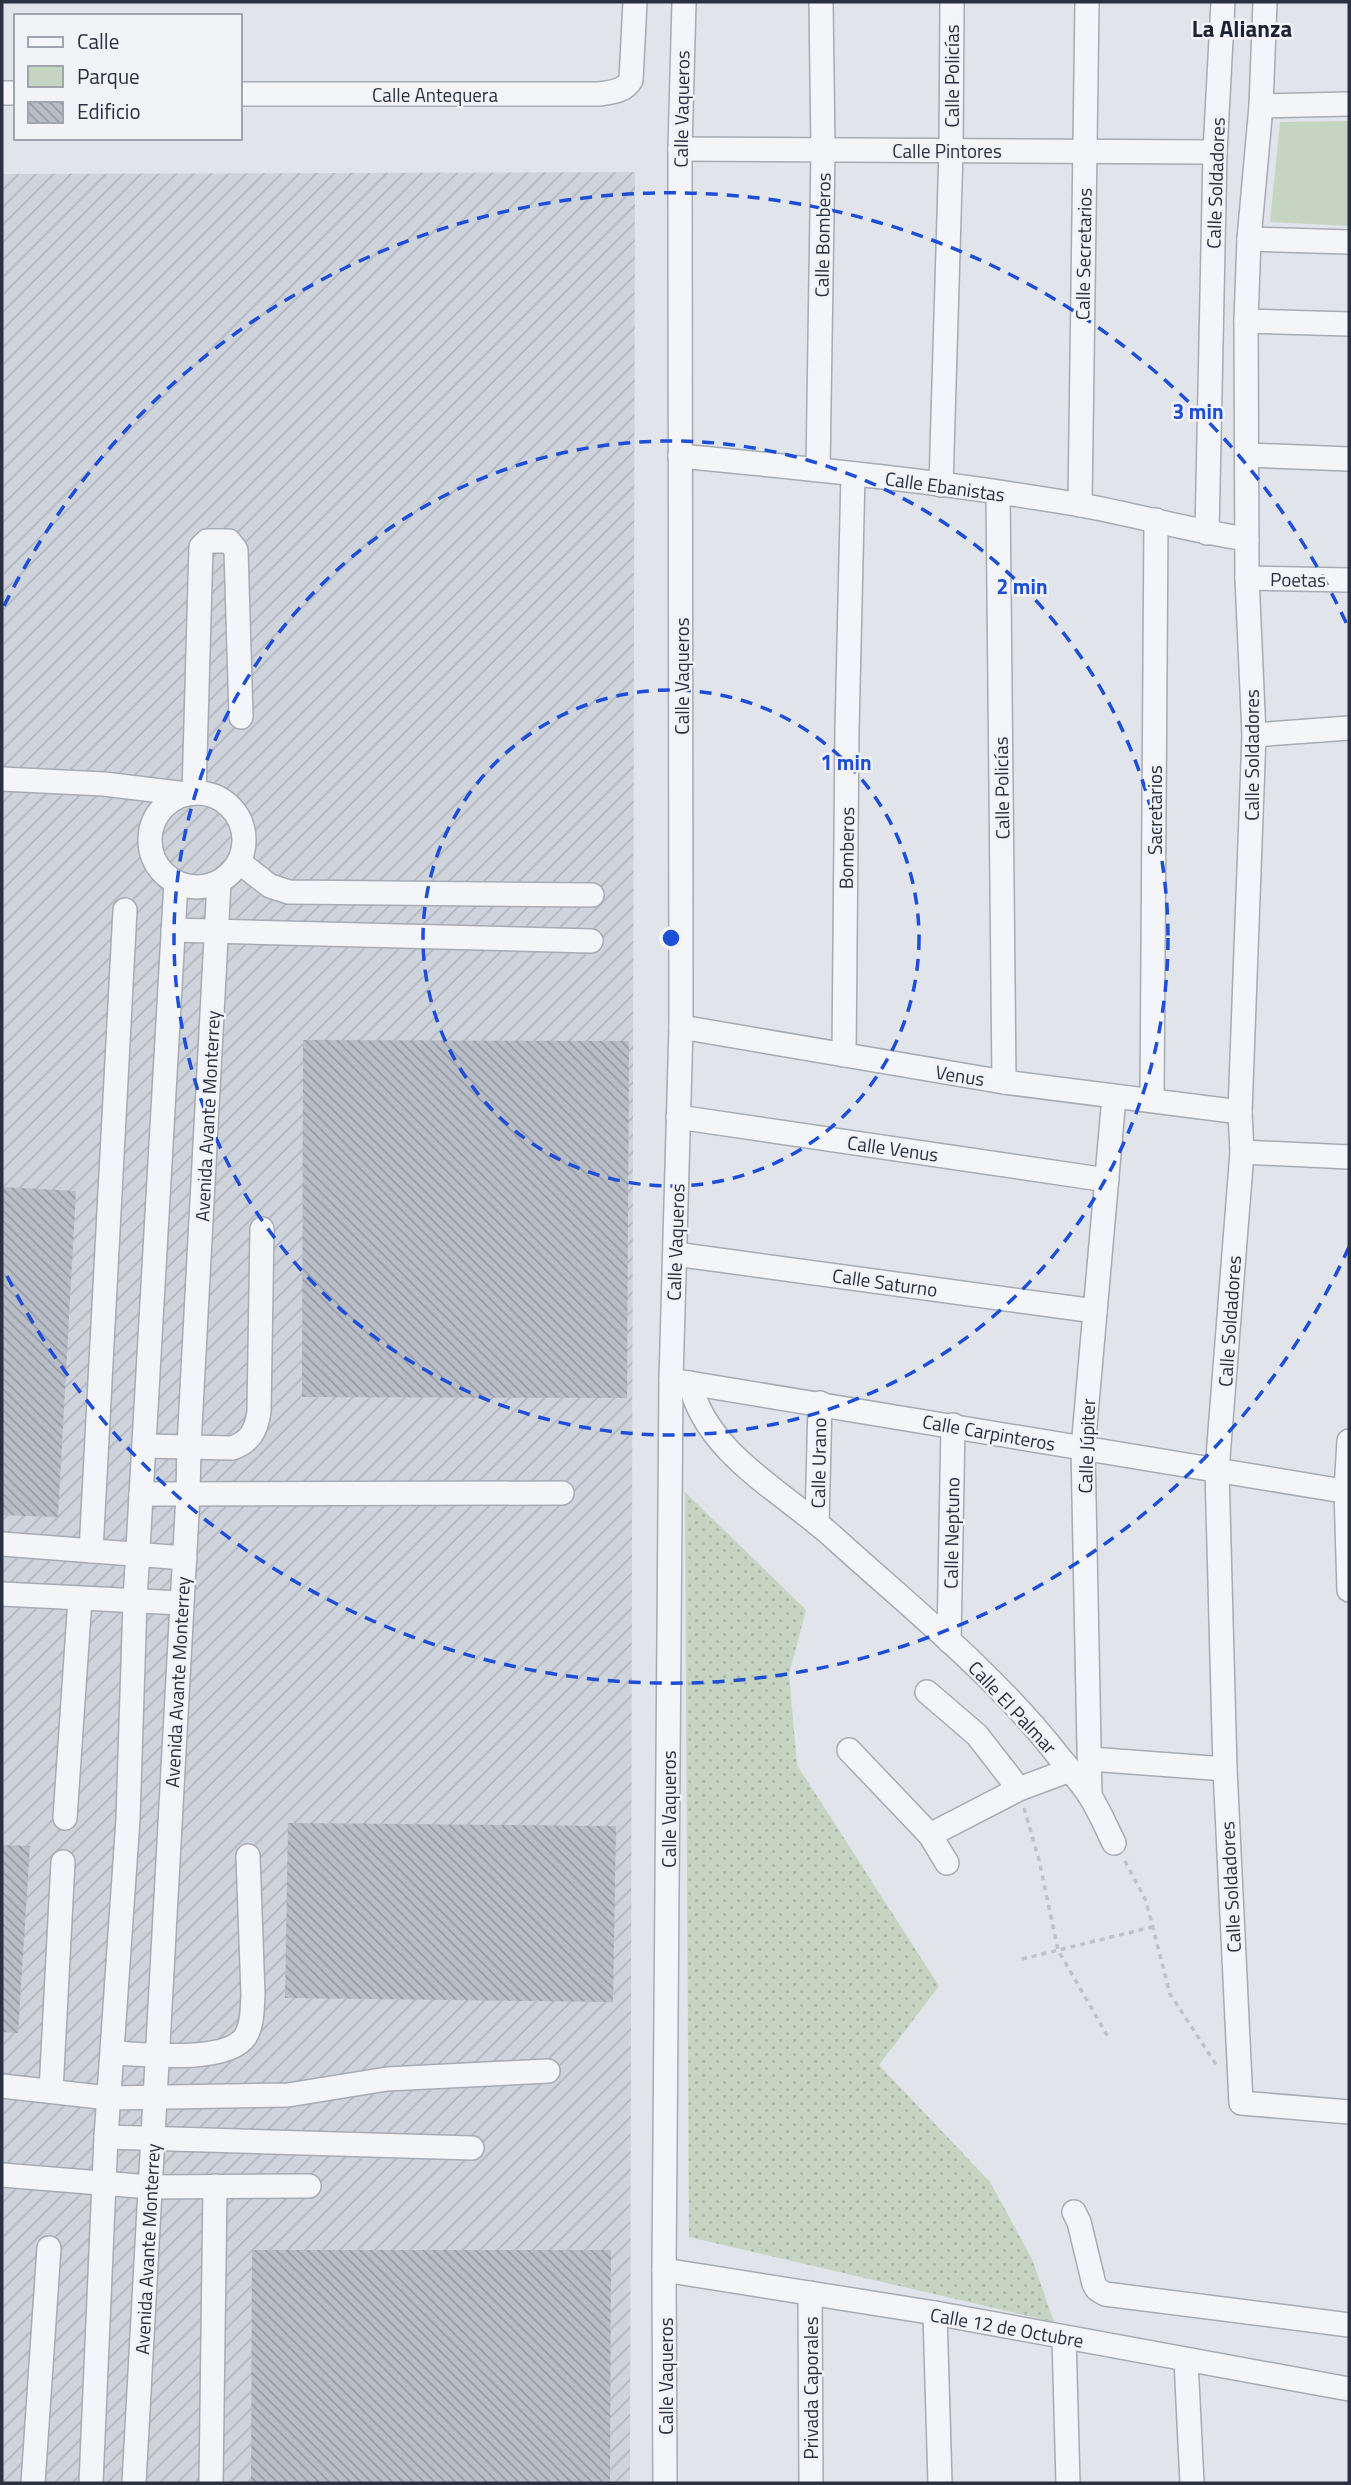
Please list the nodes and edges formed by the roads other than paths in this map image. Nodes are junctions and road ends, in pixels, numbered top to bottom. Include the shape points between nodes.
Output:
1 (635, 2) edge
2 (684, 2) edge
3 (821, 2) edge
4 (952, 2) edge
5 (1087, 2) edge
6 (1223, 2) edge
7 (1265, 2) edge
8 (242, 94) edge
9 (1349, 104) edge
10 (1261, 106) junction
11 (680, 149) junction
12 (823, 149) junction
13 (951, 150) junction
14 (1085, 151) junction
15 (1215, 152) junction
16 (1250, 239) junction
17 (1349, 242) edge
18 (1246, 321) junction
19 (1349, 324) edge
20 (1248, 455) junction
21 (680, 456) junction
22 (1349, 458) edge
23 (818, 469) junction
24 (853, 474) junction
25 (940, 485) junction
26 (998, 493) junction
27 (1080, 505) junction
28 (1156, 520) junction
29 (1207, 534) junction
30 (1247, 539) junction
31 (1247, 578) junction
32 (1349, 580) edge
33 (241, 717) dead end
34 (1349, 728) edge
35 (1254, 735) junction
36 (2, 779) edge
37 (190, 794) junction
38 (239, 862) junction
39 (176, 882) junction
40 (219, 882) junction
41 (592, 895) dead end
42 (125, 910) dead end
43 (173, 930) junction
44 (217, 932) junction
45 (591, 941) dead end
46 (681, 1027) junction
47 (844, 1055) junction
48 (1004, 1082) junction
49 (1114, 1097) junction
50 (1152, 1100) junction
51 (1240, 1112) junction
52 (678, 1117) junction
53 (1242, 1152) junction
54 (1349, 1157) edge
55 (1107, 1180) junction
56 (262, 1228) dead end
57 (675, 1254) junction
58 (1094, 1311) junction
59 (680, 1381) junction
60 (820, 1403) junction
61 (953, 1426) junction
62 (1349, 1441) edge
63 (145, 1446) junction
64 (189, 1446) junction
65 (1083, 1448) junction
66 (1217, 1470) junction
67 (1348, 1492) edge
68 (562, 1493) dead end
69 (141, 1494) junction
70 (188, 1495) junction
71 (817, 1523) junction
72 (2, 1544) edge
73 (91, 1551) junction
74 (138, 1554) junction
75 (185, 1558) junction
76 (1349, 1590) edge
77 (2, 1594) edge
78 (80, 1599) junction
79 (135, 1601) junction
80 (181, 1603) junction
81 (948, 1641) junction
82 (927, 1692) dead end
83 (849, 1750) dead end
84 (1080, 1765) junction
85 (1225, 1769) junction
86 (1019, 1789) junction
87 (65, 1818) dead end
88 (930, 1835) junction
89 (1114, 1843) road end
90 (248, 1856) dead end
91 (63, 1862) dead end
92 (947, 1863) dead end
93 (113, 2053) junction
94 (156, 2054) junction
95 (548, 2071) dead end
96 (2, 2086) edge
97 (51, 2091) junction
98 (154, 2096) junction
99 (109, 2098) junction
100 (1349, 2112) edge
101 (106, 2137) junction
102 (153, 2139) junction
103 (472, 2148) dead end
104 (2, 2175) edge
105 (104, 2185) junction
106 (215, 2186) junction
107 (309, 2186) dead end
108 (150, 2187) junction
109 (1074, 2213) dead end
110 (48, 2248) dead end
111 (664, 2270) junction
112 (810, 2293) junction
113 (936, 2314) junction
114 (1349, 2325) edge
115 (1064, 2337) junction
116 (1186, 2360) junction
117 (1349, 2389) edge
118 (33, 2483) edge
119 (91, 2483) edge
120 (134, 2483) edge
121 (211, 2483) edge
122 (665, 2483) edge
123 (811, 2483) edge
124 (940, 2483) edge
125 (1068, 2483) edge
126 (1192, 2483) edge

1 - 8 street, Calle Antequera via 633,72 628,86 600,94
2 - 11 street, Calle Vaqueros
3 - 12 street, Calle Bomberos
4 - 13 street, Calle Policías
5 - 14 street, Calle Secretarios
6 - 15 street, Calle Soldadores
7 - 10 street, Calle Soldadores
9 - 10 street
10 - 16 street, Calle Soldadores
11 - 12 street, Calle Pintores
11 - 21 street, Calle Vaqueros
12 - 13 street, Calle Pintores
12 - 23 street, Calle Bomberos
13 - 14 street, Calle Pintores
13 - 25 street, Calle Policías
14 - 15 street, Calle Pintores
14 - 27 street, Calle Secretarios
15 - 29 street, Calle Soldadores
16 - 17 street
16 - 18 street, Calle Soldadores
18 - 19 street
18 - 20 street, Calle Soldadores
20 - 22 street
20 - 30 street, Calle Soldadores
21 - 23 street, Calle Ebanistas
21 - 46 street, Calle Vaqueros
23 - 24 street, Calle Ebanistas
24 - 25 street, Calle Ebanistas
24 - 47 street, Bomberos
25 - 26 street, Calle Ebanistas
26 - 27 street, Calle Ebanistas
26 - 48 street, Calle Policías
27 - 28 street, Calle Ebanistas
28 - 29 street, Calle Ebanistas
28 - 50 street, Sacretarios
29 - 30 street
30 - 31 street, Calle Soldadores
31 - 32 street, Poetas
31 - 35 street, Calle Soldadores
33 - 37 street via 236,551 229,541 208,541 201,547
34 - 35 street
35 - 51 street, Calle Soldadores
36 - 37 street
37 - 38 street via 208,794 233,808 244,834
37 - 39 street via 162,809 150,835 156,863
38 - 40 street
38 - 41 street via 270,886 289,892
39 - 40 street via 197,886
39 - 43 street
40 - 44 street, Avenida Avante Monterrey
42 - 73 street
43 - 44 street
43 - 63 street
44 - 45 street
44 - 64 street, Avenida Avante Monterrey
46 - 47 street, Venus
46 - 52 street, Calle Vaqueros
47 - 48 street, Venus
48 - 49 street, Venus
49 - 50 street, Venus
49 - 55 street, Calle Júpiter
50 - 51 street, Venus
51 - 53 street, Calle Soldadores
52 - 55 street, Calle Venus
52 - 57 street, Calle Vaqueros
53 - 54 street
53 - 66 street, Calle Soldadores
55 - 58 street, Calle Júpiter
56 - 64 street via 257,1425 241,1445
57 - 58 street, Calle Saturno
57 - 59 street, Calle Vaqueros
58 - 65 street, Calle Júpiter
59 - 60 street, Calle Carpinteros
59 - 71 street, Calle El Palmar via 731,1451
59 - 111 street, Calle Vaqueros
60 - 61 street, Calle Carpinteros
60 - 71 street, Calle Urano
61 - 65 street, Calle Carpinteros
61 - 81 street, Calle Neptuno
62 - 67 street
63 - 64 street
63 - 69 street
64 - 70 street, Avenida Avante Monterrey
65 - 66 street, Calle Carpinteros
65 - 84 street, Calle Júpiter
66 - 67 street, Calle Carpinteros
66 - 85 street, Calle Soldadores
67 - 76 street
68 - 70 street
69 - 70 street
69 - 74 street
70 - 75 street, Avenida Avante Monterrey
71 - 81 street, Calle El Palmar
72 - 73 street
73 - 74 street
74 - 75 street
74 - 79 street
75 - 80 street, Avenida Avante Monterrey
77 - 78 street
78 - 79 street
78 - 87 street
79 - 80 street
79 - 93 street via 128,1819
80 - 94 street, Avenida Avante Monterrey
81 - 84 street, Calle El Palmar
82 - 86 street via 978,1735
83 - 88 street
84 - 85 street
84 - 86 street
84 - 89 street, Calle El Palmar
85 - 100 street, Calle Soldadores via 1241,2103
86 - 88 street
88 - 92 street
90 - 94 street via 253,1995 245,2037 222,2051
91 - 97 street
93 - 94 street
93 - 99 street
94 - 98 street, Avenida Avante Monterrey
95 - 98 street via 387,2079 288,2095
96 - 97 street
97 - 99 street
98 - 99 street
98 - 102 street, Avenida Avante Monterrey
99 - 101 street
101 - 102 street
101 - 105 street
102 - 103 street
102 - 108 street, Avenida Avante Monterrey
104 - 105 street
105 - 108 street
105 - 119 street
106 - 107 street
106 - 108 street
106 - 121 street
108 - 120 street, Avenida Avante Monterrey
109 - 114 street via 1094,2284 1105,2294
110 - 118 street
111 - 112 street, Calle 12 de Octubre
111 - 122 street, Calle Vaqueros
112 - 113 street, Calle 12 de Octubre
112 - 123 street, Privada Caporales
113 - 115 street, Calle 12 de Octubre
113 - 124 street
115 - 116 street, Calle 12 de Octubre
115 - 125 street
116 - 117 street, Calle 12 de Octubre
116 - 126 street

